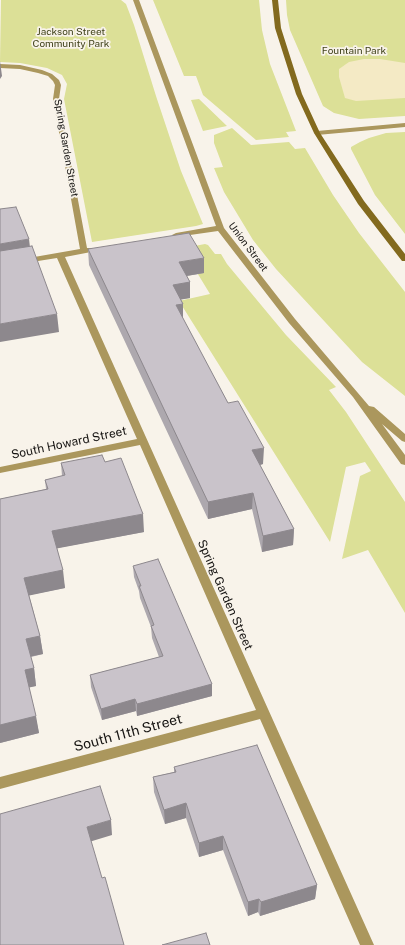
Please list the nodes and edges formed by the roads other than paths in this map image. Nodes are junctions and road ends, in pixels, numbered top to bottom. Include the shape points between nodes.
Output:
1 (131, 0) edge
2 (275, 0) edge
3 (137, 3) edge
4 (0, 66) edge
5 (405, 125) edge
6 (317, 133) junction
7 (220, 228) junction
8 (168, 237) edge
9 (100, 248) edge
10 (84, 251) junction
11 (60, 255) junction
12 (405, 259) edge
13 (0, 265) edge
14 (356, 395) junction
15 (405, 439) edge
16 (143, 441) junction
17 (405, 462) edge
18 (0, 470) edge
19 (264, 713) junction
20 (0, 783) edge
21 (367, 945) edge

1 - 3 street, Union Street
2 - 6 main road via 278,28 299,94
3 - 7 street, Union Street
4 - 10 street, Spring Garden Street via 40,71 56,80 56,99
5 - 6 street
6 - 12 main road via 361,202
7 - 8 street
7 - 14 street, Union Street via 292,321
9 - 10 street
10 - 11 street
11 - 13 street
11 - 16 street, Spring Garden Street
14 - 15 street
14 - 17 street, Union Street
16 - 18 street, South Howard Street
16 - 19 street, Spring Garden Street
19 - 20 street, South 11th Street
19 - 21 street, Spring Garden Street

